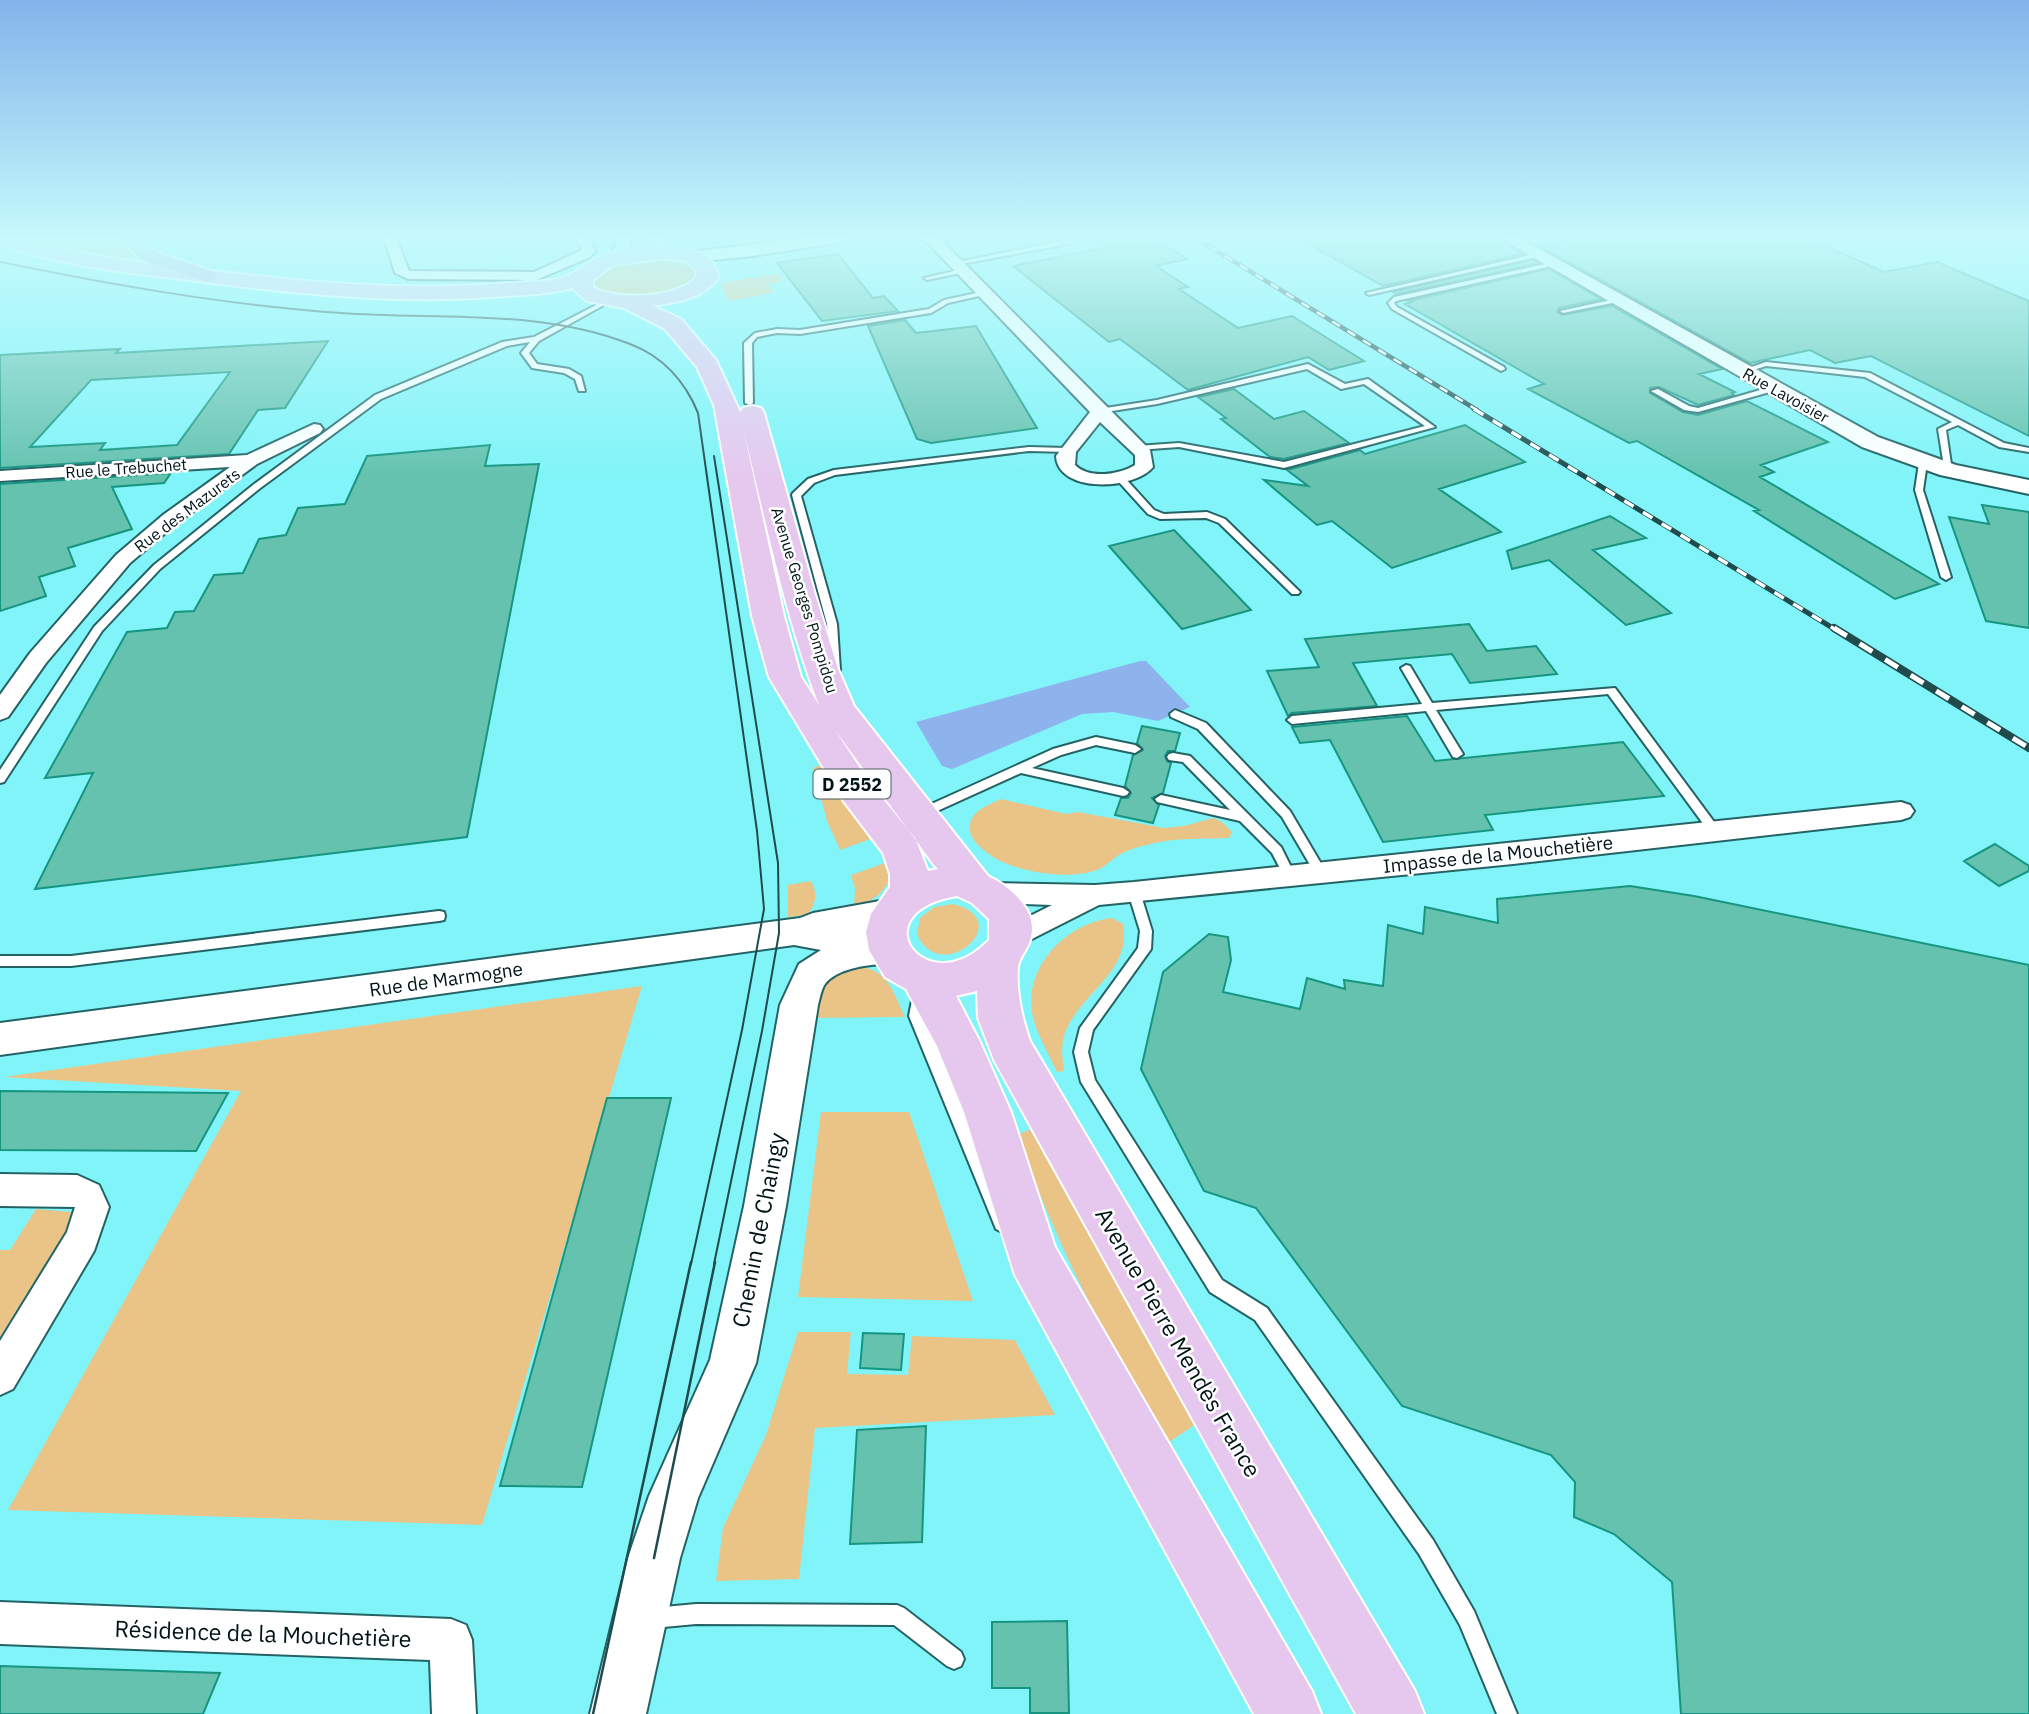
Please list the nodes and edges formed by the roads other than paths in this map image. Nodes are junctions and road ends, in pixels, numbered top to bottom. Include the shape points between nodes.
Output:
1 (575, 317) edge
2 (657, 317) edge
3 (696, 317) edge
4 (894, 317) edge
5 (1009, 317) edge
6 (1410, 317) edge
7 (1650, 317) edge
8 (536, 339) junction
9 (1501, 369) dead end
10 (1744, 371) junction
11 (1774, 388) junction
12 (582, 389) dead end
13 (1655, 390) dead end
14 (749, 403) junction
15 (1099, 411) junction
16 (1960, 422) junction
17 (314, 429) dead end
18 (1137, 448) junction
19 (1067, 450) junction
20 (2029, 450) edge
21 (251, 460) junction
22 (1923, 463) junction
23 (1948, 471) junction
24 (0, 475) edge
25 (1121, 479) junction
26 (2029, 487) edge
27 (1946, 577) dead end
28 (1295, 592) dead end
29 (1406, 668) dead end
30 (1430, 707) junction
31 (838, 709) junction
32 (0, 712) edge
33 (1175, 714) dead end
34 (1292, 720) dead end
35 (1135, 749) dead end
36 (1457, 754) dead end
37 (1173, 757) dead end
38 (1019, 769) junction
39 (0, 779) edge
40 (1123, 792) dead end
41 (1161, 799) dead end
42 (1901, 811) dead end
43 (920, 814) junction
44 (1244, 817) junction
45 (1714, 830) junction
46 (1320, 872) junction
47 (1289, 875) junction
48 (982, 889) junction
49 (1134, 892) junction
50 (1095, 895) junction
51 (439, 916) dead end
52 (903, 933) junction
53 (1003, 949) junction
54 (0, 961) edge
55 (0, 1039) edge
56 (0, 1190) edge
57 (0, 1376) edge
58 (639, 1620) junction
59 (0, 1623) edge
60 (954, 1659) dead end
61 (454, 1714) edge
62 (618, 1714) edge
63 (1289, 1714) edge
64 (1392, 1714) edge
65 (1507, 1714) edge

1 - 8 lane
2 - 52 main road, Avenue Georges Pompidou / D 2552 via 689,339 708,365 726,405 768,616 785,677 856,790 901,848 910,874
3 - 14 main road, Avenue Georges Pompidou via 724,344 741,374
4 - 14 lane via 755,335 748,343
5 - 15 street
6 - 9 lane
7 - 10 street, Rue Lavoisier
8 - 12 lane via 525,353 535,366 566,371 578,378
8 - 39 lane via 505,344 378,397 156,567 90,638
10 - 11 street, Rue Lavoisier
10 - 16 lane via 1766,364 1867,375
11 - 13 lane via 1698,410
11 - 22 street, Rue Lavoisier via 1870,442
14 - 31 main road, Avenue Georges Pompidou via 799,591
15 - 18 street
15 - 18 lane via 1308,366 1344,387 1365,381 1431,427 1284,465 1179,444
15 - 19 street
16 - 20 lane via 2002,445
16 - 23 lane via 1942,429
17 - 21 street, Rue des Mazurets
18 - 25 street via 1144,454 1144,467
19 - 25 street via 1065,464 1079,475
19 - 31 lane via 1029,449 834,473 811,481 796,495 832,624
21 - 24 street, Rue le Trebuchet
21 - 32 street, Rue des Mazurets via 123,559 38,658
22 - 23 street, Rue Lavoisier
22 - 27 lane via 1919,490
23 - 26 street, Rue Lavoisier
25 - 28 lane via 1151,512 1163,517 1207,515 1222,520
29 - 30 lane
30 - 34 lane
30 - 36 lane
30 - 45 lane via 1611,690
31 - 43 main road, Avenue Georges Pompidou
33 - 46 lane via 1202,726 1286,814
35 - 38 lane via 1096,741
37 - 44 lane via 1186,759
38 - 40 lane
38 - 43 lane
41 - 44 lane
42 - 45 street, Impasse de la Mouchetière
43 - 48 main road, Avenue Georges Pompidou via 948,855
44 - 47 lane via 1278,849
45 - 46 street, Impasse de la Mouchetière
46 - 47 street, Impasse de la Mouchetière
47 - 49 street, Impasse de la Mouchetière
48 - 50 street, Impasse de la Mouchetière
48 - 52 main road via 941,882
48 - 53 main road, Avenue Pierre Mendès France via 1005,909 1011,926
49 - 50 street, Impasse de la Mouchetière
49 - 65 lane via 1146,930 1144,948 1087,1028 1081,1052 1088,1082 1216,1286 1261,1314 1426,1547 1467,1618
50 - 53 street, Impasse de la Mouchetière
51 - 54 lane via 71,961
52 - 53 main road via 936,980 985,970
52 - 55 street, Rue de Marmogne via 859,942 794,931
52 - 58 street, Chemin de Chaingy via 863,953 826,963 812,974 799,1005 733,1363 674,1496
52 - 63 main road via 978,1089 1034,1257
53 - 64 main road, Avenue Pierre Mendès France via 1000,1018 1010,1047
56 - 57 street via 77,1191 87,1196 92,1207 82,1239
58 - 60 lane via 696,1614 897,1615
58 - 62 street, Chemin de Chaingy
59 - 61 street, Résidence de la Mouchetière via 451,1640

